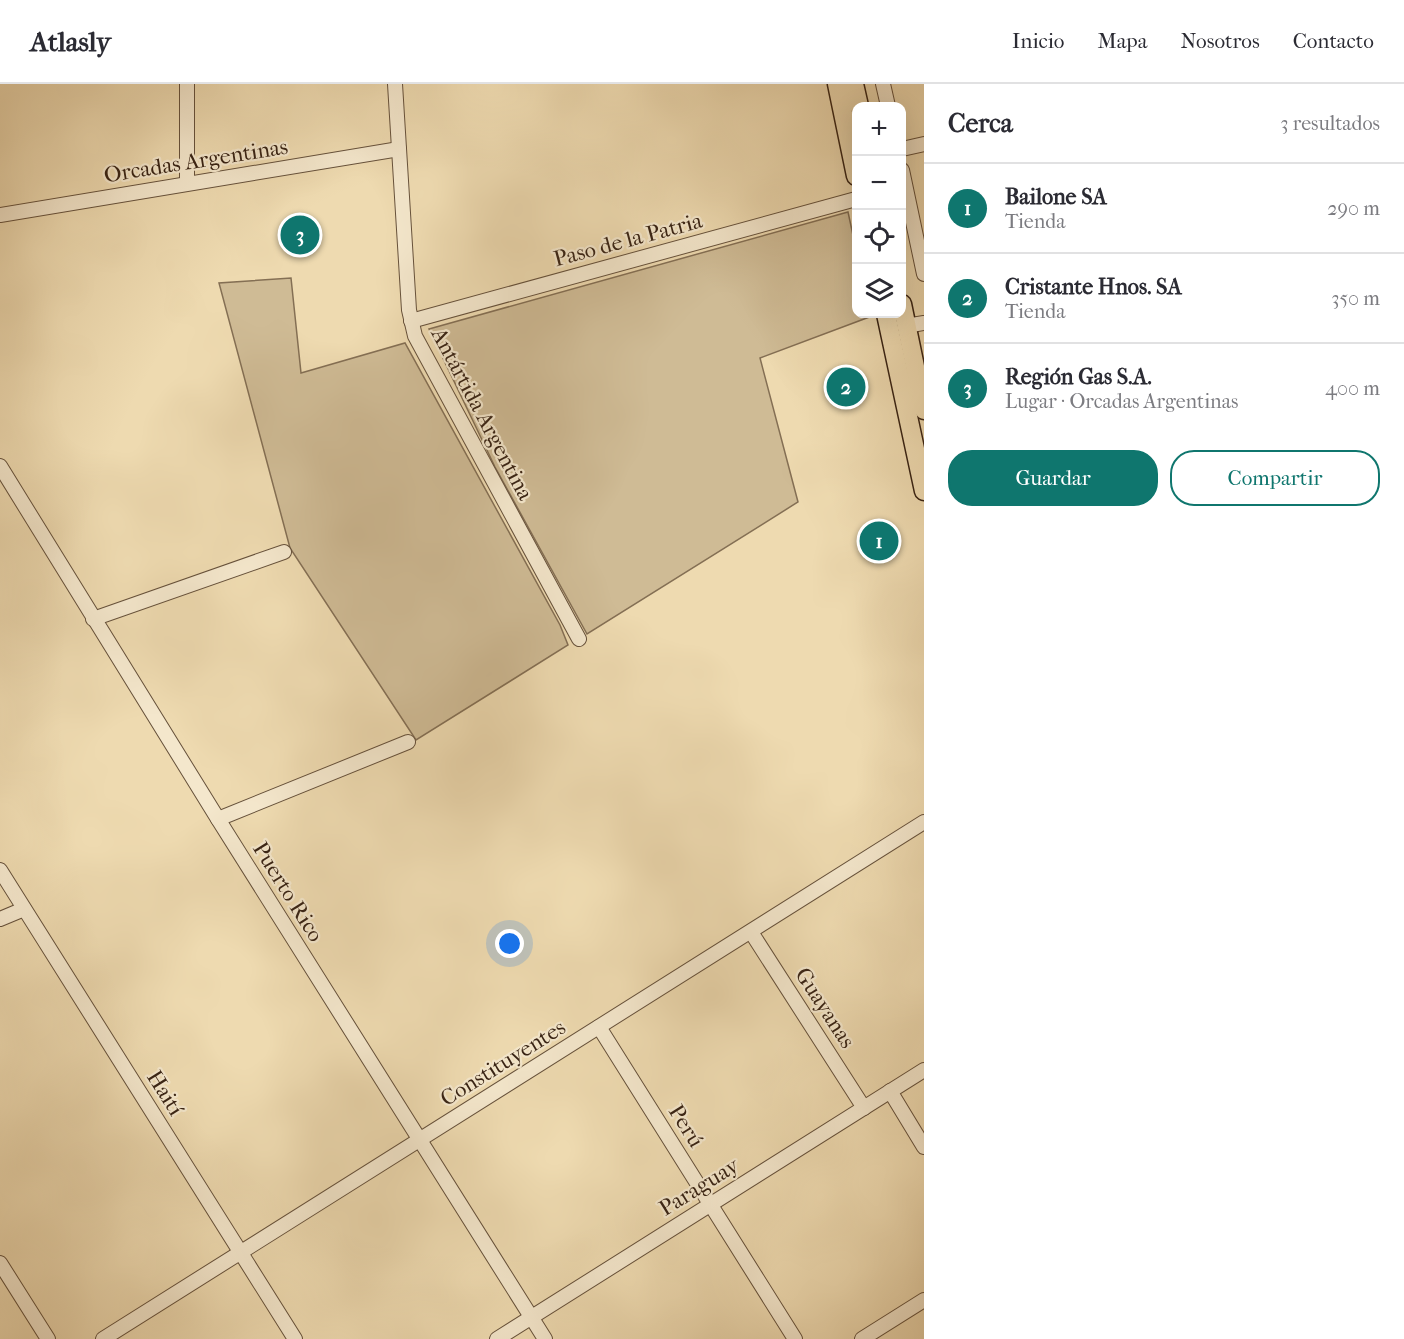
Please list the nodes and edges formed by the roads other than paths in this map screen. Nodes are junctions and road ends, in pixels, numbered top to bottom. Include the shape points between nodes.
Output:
1 (187, 84) edge
2 (395, 84) edge
3 (837, 84) edge
4 (854, 84) edge
5 (883, 84) edge
6 (858, 102) edge
7 (887, 102) edge
8 (924, 144) edge
9 (399, 148) junction
10 (906, 148) edge
11 (852, 157) edge
12 (187, 183) junction
13 (906, 189) edge
14 (852, 200) edge
15 (0, 215) edge
16 (924, 274) edge
17 (906, 310) edge
18 (887, 318) edge
19 (411, 321) junction
20 (915, 325) edge
21 (924, 410) edge
22 (0, 466) edge
23 (924, 491) edge
24 (284, 552) dead end
25 (93, 619) junction
26 (579, 639) dead end
27 (408, 742) dead end
28 (218, 819) junction
29 (924, 822) edge
30 (0, 870) edge
31 (24, 909) junction
32 (0, 919) edge
33 (751, 932) junction
34 (599, 1027) junction
35 (924, 1070) edge
36 (890, 1091) junction
37 (864, 1108) junction
38 (419, 1140) junction
39 (924, 1147) edge
40 (710, 1204) junction
41 (241, 1252) junction
42 (0, 1263) edge
43 (924, 1300) edge
44 (531, 1317) junction
45 (48, 1339) edge
46 (104, 1339) edge
47 (295, 1339) edge
48 (497, 1339) edge
49 (545, 1339) edge
50 (795, 1339) edge
51 (862, 1339) edge

1 - 12 street
2 - 9 street, Antártida Argentina
3 - 11 main road
4 - 6 main road
5 - 7 street
8 - 10 street
9 - 12 street, Orcadas Argentinas
9 - 19 street, Antártida Argentina
12 - 15 street, Orcadas Argentinas
13 - 16 street
14 - 19 street, Paso de la Patria
17 - 20 main road
18 - 23 main road
19 - 26 street, Antártida Argentina via 422,351
20 - 21 main road
22 - 25 street, Puerto Rico
24 - 25 street
25 - 28 street, Puerto Rico
27 - 28 street
28 - 38 street, Puerto Rico
29 - 33 street, Constituyentes
30 - 31 street, Haití
31 - 32 street
31 - 41 street, Haití
33 - 34 street, Constituyentes
33 - 37 street, Guayanas
34 - 38 street, Constituyentes
34 - 40 street, Perú
35 - 36 street, Paraguay
36 - 37 street, Paraguay
36 - 39 street
37 - 40 street, Paraguay
38 - 41 street, Constituyentes
38 - 44 street, Puerto Rico
40 - 44 street, Paraguay
40 - 50 street, Perú
41 - 46 street, Constituyentes
41 - 47 street, Haití
42 - 45 street
43 - 51 street
44 - 48 street, Paraguay
44 - 49 street, Puerto Rico

